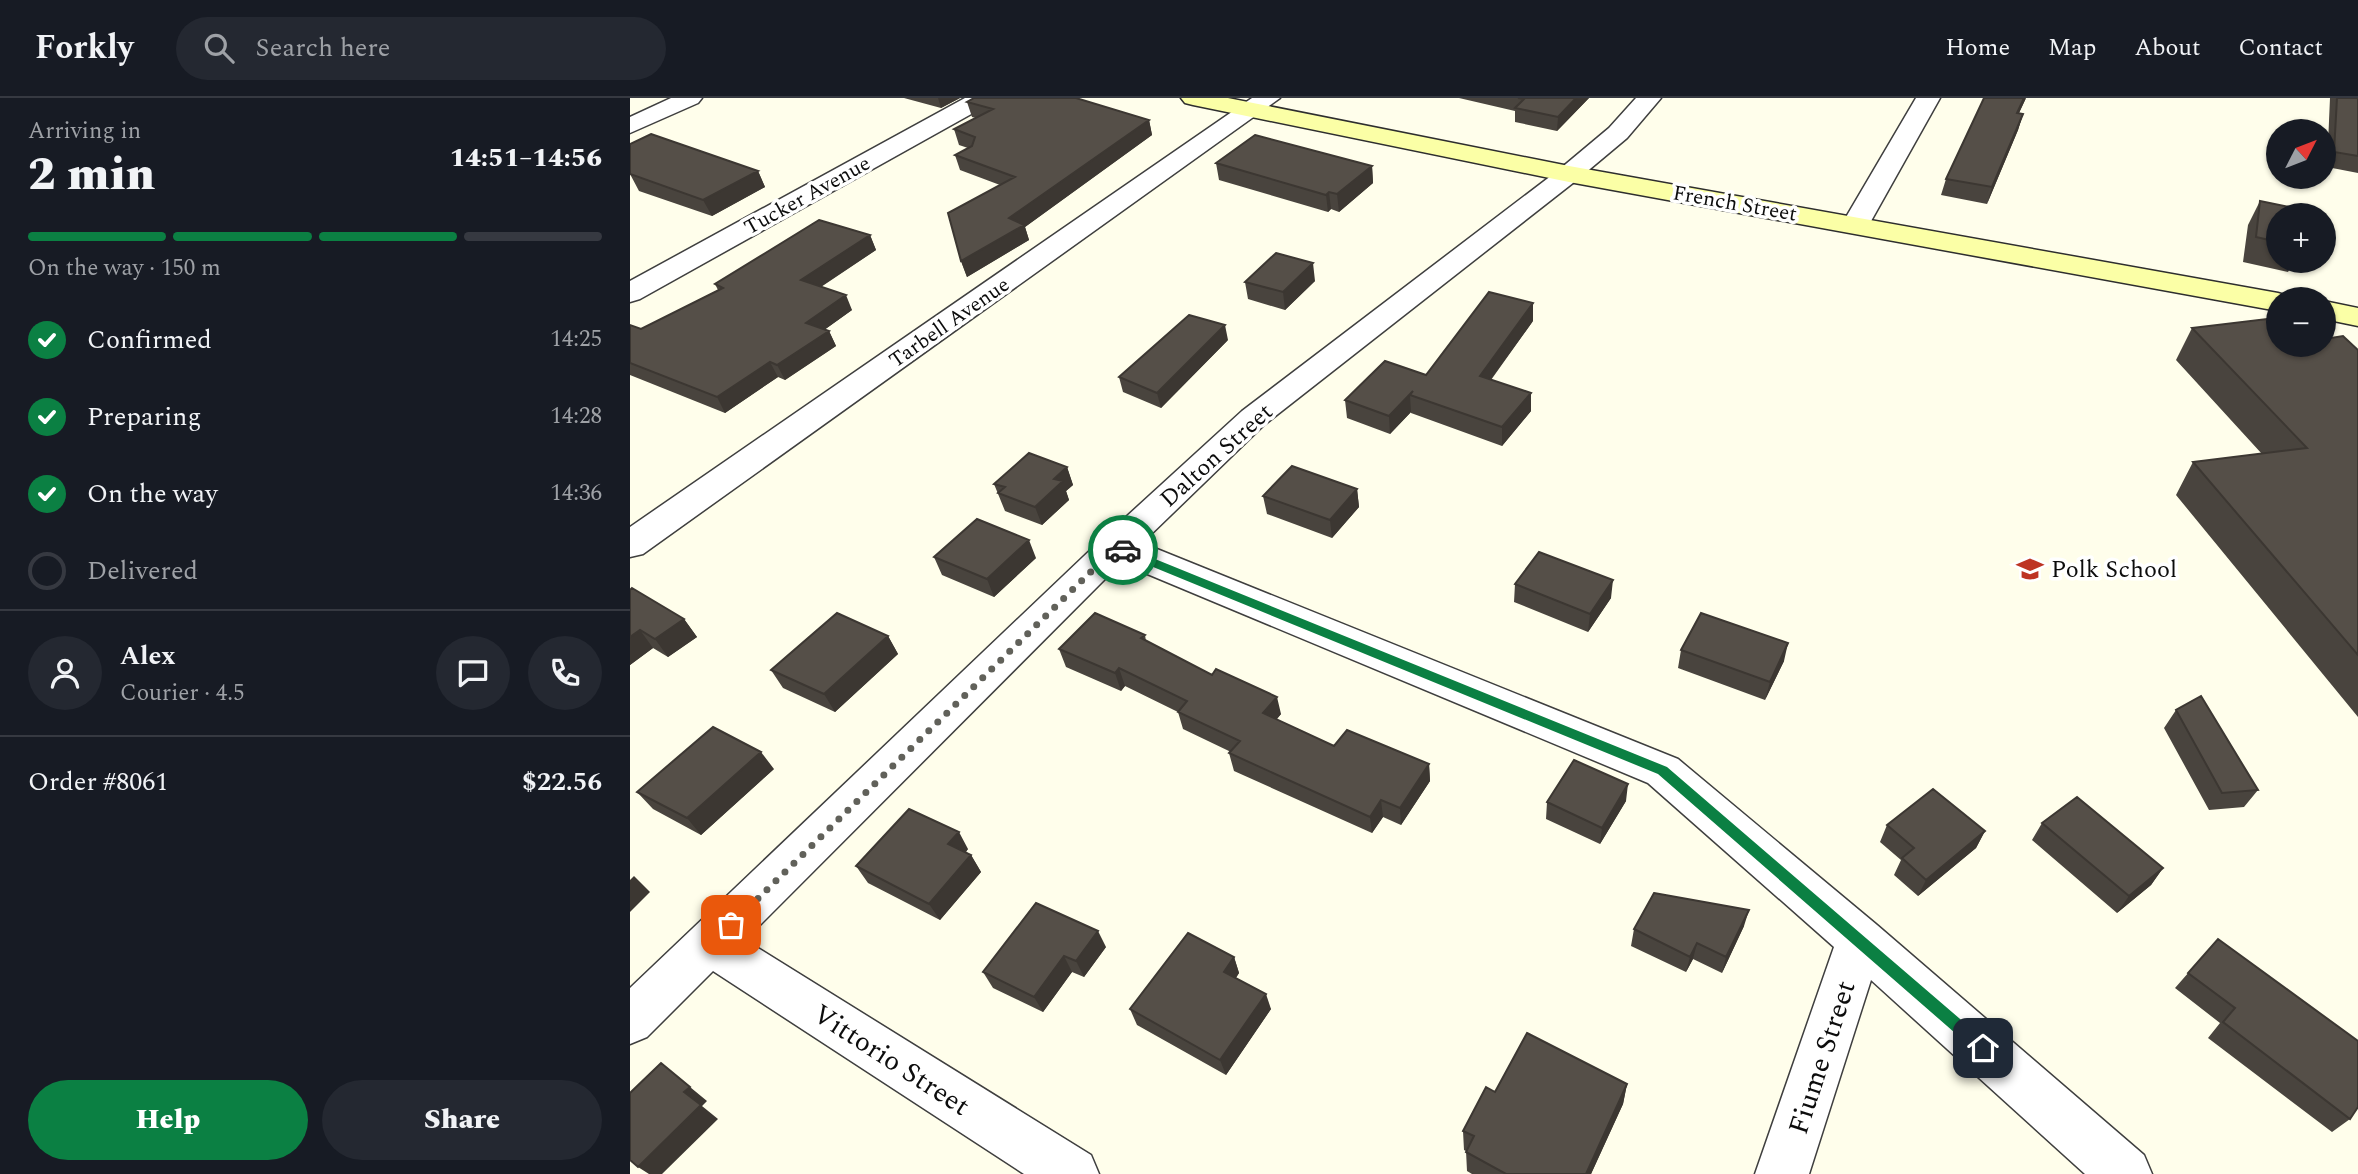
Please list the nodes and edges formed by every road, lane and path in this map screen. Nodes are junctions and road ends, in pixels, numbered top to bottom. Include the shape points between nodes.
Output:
1 (690, 98) edge
2 (983, 98) edge
3 (1193, 98) edge
4 (1649, 98) edge
5 (1928, 98) edge
6 (1260, 104) edge
7 (630, 126) edge
8 (1569, 174) junction
9 (1856, 224) junction
10 (630, 293) edge
11 (2266, 300) edge
12 (2336, 312) edge
13 (2358, 317) edge
14 (630, 545) edge
15 (1116, 547) junction
16 (1860, 940) junction
17 (711, 944) junction
18 (630, 1021) edge
19 (1072, 1174) edge
20 (1783, 1174) edge
21 (2126, 1174) edge

1 - 7 street
2 - 10 street, Tucker Avenue
3 - 6 street, French Street
4 - 8 street, Dalton Street via 1618,133
5 - 9 street
6 - 8 street, French Street
6 - 14 street, Tarbell Avenue
8 - 9 street, French Street
8 - 15 street, Dalton Street via 1253,418
9 - 11 street, French Street
12 - 13 street
15 - 16 street via 1663,771
15 - 17 street, Dalton Street
16 - 20 street, Fiume Street
16 - 21 street
17 - 18 street, Dalton Street
17 - 19 street, Vittorio Street

